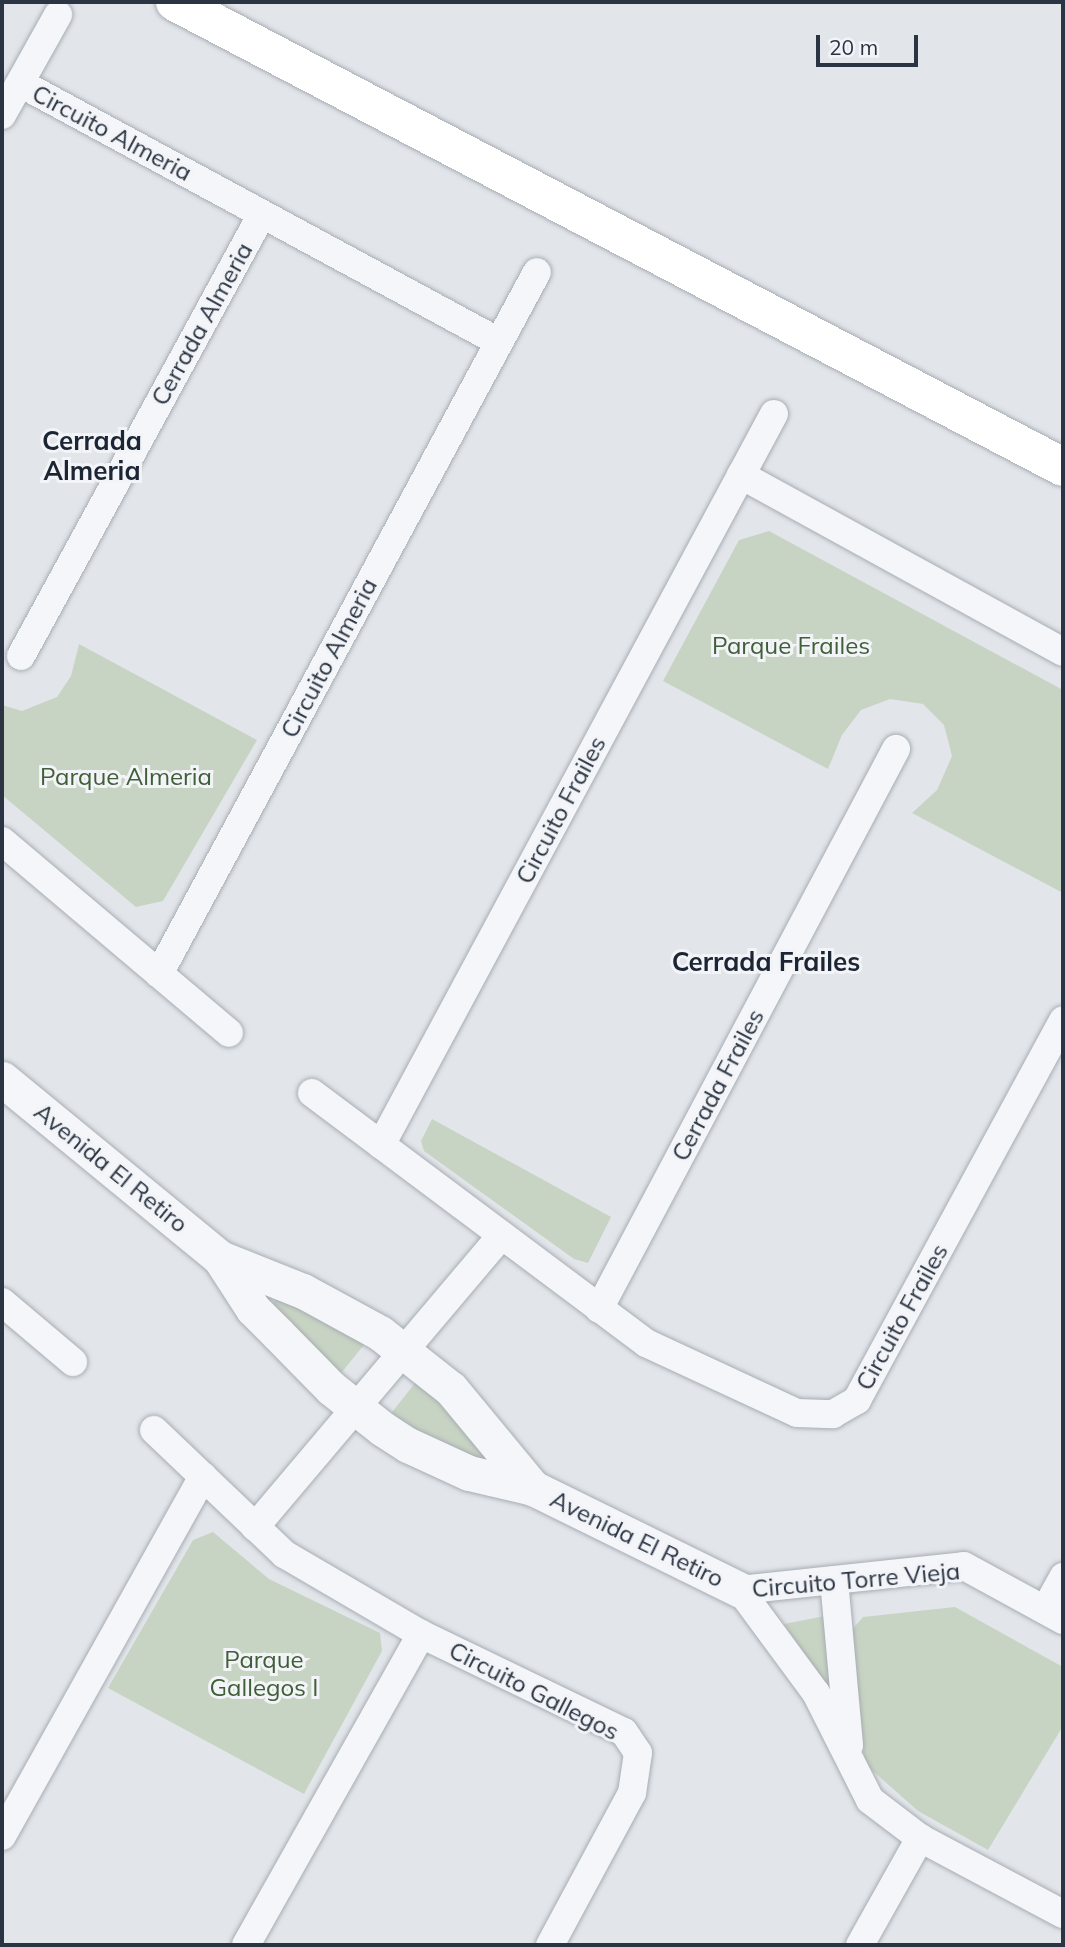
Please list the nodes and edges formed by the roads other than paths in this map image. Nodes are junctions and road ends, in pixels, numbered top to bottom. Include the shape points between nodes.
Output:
1 (175, 2) edge
2 (58, 15) dead end
3 (20, 83) junction
4 (2, 115) edge
5 (262, 214) junction
6 (537, 272) dead end
7 (499, 342) junction
8 (774, 414) dead end
9 (1063, 467) edge
10 (741, 475) junction
11 (1063, 652) edge
12 (21, 656) dead end
13 (896, 750) dead end
14 (2, 841) edge
15 (159, 974) junction
16 (1063, 1020) edge
17 (229, 1033) dead end
18 (2, 1079) edge
19 (312, 1093) dead end
20 (381, 1145) junction
21 (502, 1235) junction
22 (220, 1258) junction
23 (2, 1302) edge
24 (599, 1309) junction
25 (404, 1352) junction
26 (72, 1362) dead end
27 (356, 1409) junction
28 (154, 1430) dead end
29 (203, 1476) junction
30 (533, 1488) junction
31 (256, 1527) junction
32 (1063, 1577) edge
33 (834, 1580) junction
34 (740, 1590) junction
35 (1054, 1615) edge
36 (421, 1634) junction
37 (850, 1758) junction
38 (2, 1836) edge
39 (920, 1838) junction
40 (1063, 1914) edge
41 (246, 1945) edge
42 (550, 1945) edge
43 (860, 1945) edge

1 - 9 main road
2 - 3 street, Circuito Almeria
3 - 4 street, Circuito Almeria
3 - 5 street, Circuito Almeria
5 - 7 street, Circuito Almeria
5 - 12 street, Cerrada Almeria
6 - 7 street, Circuito Almeria
7 - 15 street, Circuito Almeria
8 - 10 street, Circuito Frailes
10 - 11 street
10 - 20 street, Circuito Frailes
13 - 24 street, Cerrada Frailes
14 - 15 street
15 - 17 street
16 - 24 street, Circuito Frailes via 857,1400 833,1414 797,1413 646,1343
18 - 22 street, Avenida El Retiro
19 - 20 street, Circuito Frailes
20 - 21 street, Circuito Frailes
21 - 24 street, Circuito Frailes
21 - 25 street
22 - 25 street, Avenida El Retiro via 303,1292 380,1333
22 - 27 street, Avenida El Retiro via 254,1308
23 - 26 street
25 - 27 street
25 - 30 street, Avenida El Retiro via 451,1390
27 - 30 street, Avenida El Retiro via 408,1445 469,1473
27 - 31 street
28 - 29 street, Circuito Gallegos
29 - 31 street, Circuito Gallegos
29 - 38 street
30 - 34 street, Avenida El Retiro
31 - 36 street, Circuito Gallegos via 284,1554
32 - 35 street, Circuito Torre Vieja
33 - 34 street, Circuito Torre Vieja
33 - 35 street, Circuito Torre Vieja via 964,1566
33 - 37 street
34 - 37 street via 803,1674
36 - 41 street, Circuito Gallegos
36 - 42 street, Circuito Gallegos via 624,1732 638,1753 632,1793
37 - 39 street via 870,1800
39 - 40 street
39 - 43 street

